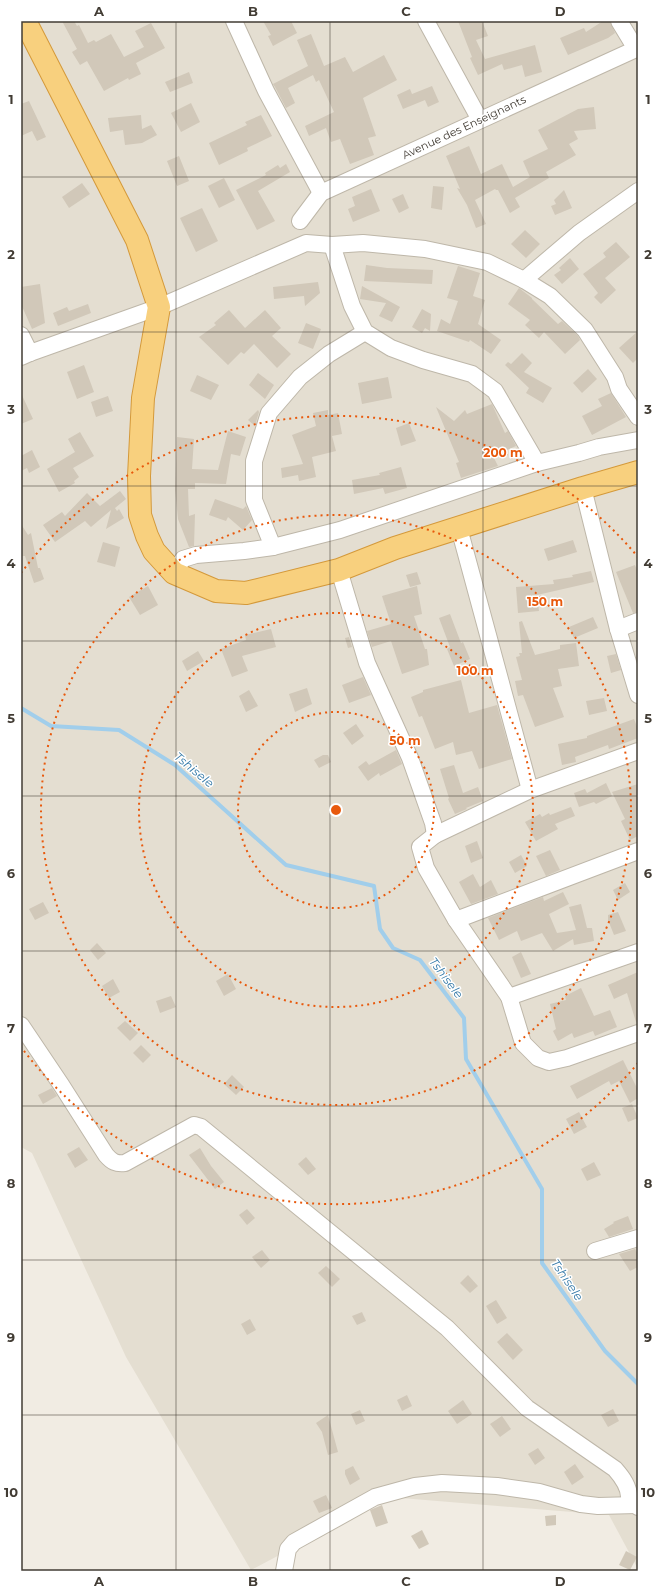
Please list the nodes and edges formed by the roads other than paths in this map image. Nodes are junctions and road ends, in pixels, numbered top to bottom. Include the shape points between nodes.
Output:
1 (25, 21) edge
2 (234, 21) edge
3 (426, 21) edge
4 (619, 21) edge
5 (637, 48) edge
6 (480, 120) junction
7 (638, 191) edge
8 (321, 193) junction
9 (300, 221) dead end
10 (332, 244) junction
11 (524, 280) junction
12 (159, 307) junction
13 (365, 332) junction
14 (21, 335) edge
15 (25, 355) edge
16 (638, 417) edge
17 (638, 440) edge
18 (537, 463) junction
19 (638, 472) edge
20 (583, 488) junction
21 (459, 528) junction
22 (273, 547) junction
23 (339, 570) junction
24 (174, 573) junction
25 (638, 621) edge
26 (618, 629) junction
27 (638, 695) edge
28 (638, 751) edge
29 (530, 790) junction
30 (435, 834) junction
31 (638, 851) edge
32 (456, 920) junction
33 (638, 952) edge
34 (509, 997) junction
35 (21, 1025) edge
36 (638, 1033) edge
37 (638, 1238) edge
38 (595, 1252) dead end
39 (637, 1506) edge
40 (284, 1571) edge

1 - 12 highway via 137,240
2 - 8 street via 266,91
3 - 6 street
4 - 5 street
5 - 6 street, Avenue des Enseignants
6 - 8 street, Avenue des Enseignants
7 - 11 street via 579,233
8 - 9 street, Avenue des Enseignants
10 - 11 street via 363,243 425,249 487,262
10 - 12 street via 306,243
10 - 13 street via 352,306
11 - 16 street via 550,296 585,330
12 - 15 street
12 - 24 highway via 143,398 140,515 154,551
13 - 18 street via 391,348 472,374 495,391
13 - 22 street via 329,354 300,377 269,413 254,461 254,500
14 - 15 street
17 - 18 street
18 - 22 street via 340,530
19 - 20 highway
20 - 21 highway
20 - 26 street
21 - 23 highway via 395,548
21 - 29 street
22 - 24 street via 196,555 183,559
23 - 24 highway via 246,593 216,591
23 - 30 street via 367,663 410,758
25 - 26 street
26 - 27 street
28 - 29 street
29 - 30 street
30 - 32 street via 420,847 421,853 426,868
31 - 32 street
32 - 34 street
33 - 34 street
34 - 36 street via 523,1043 538,1058 549,1062 568,1058
35 - 39 street via 111,1161 125,1163 194,1126 201,1127 447,1328 527,1408 615,1469 624,1480 629,1499
37 - 38 street
39 - 40 street via 581,1504 538,1492 497,1486 415,1486 376,1497 294,1542 288,1548

